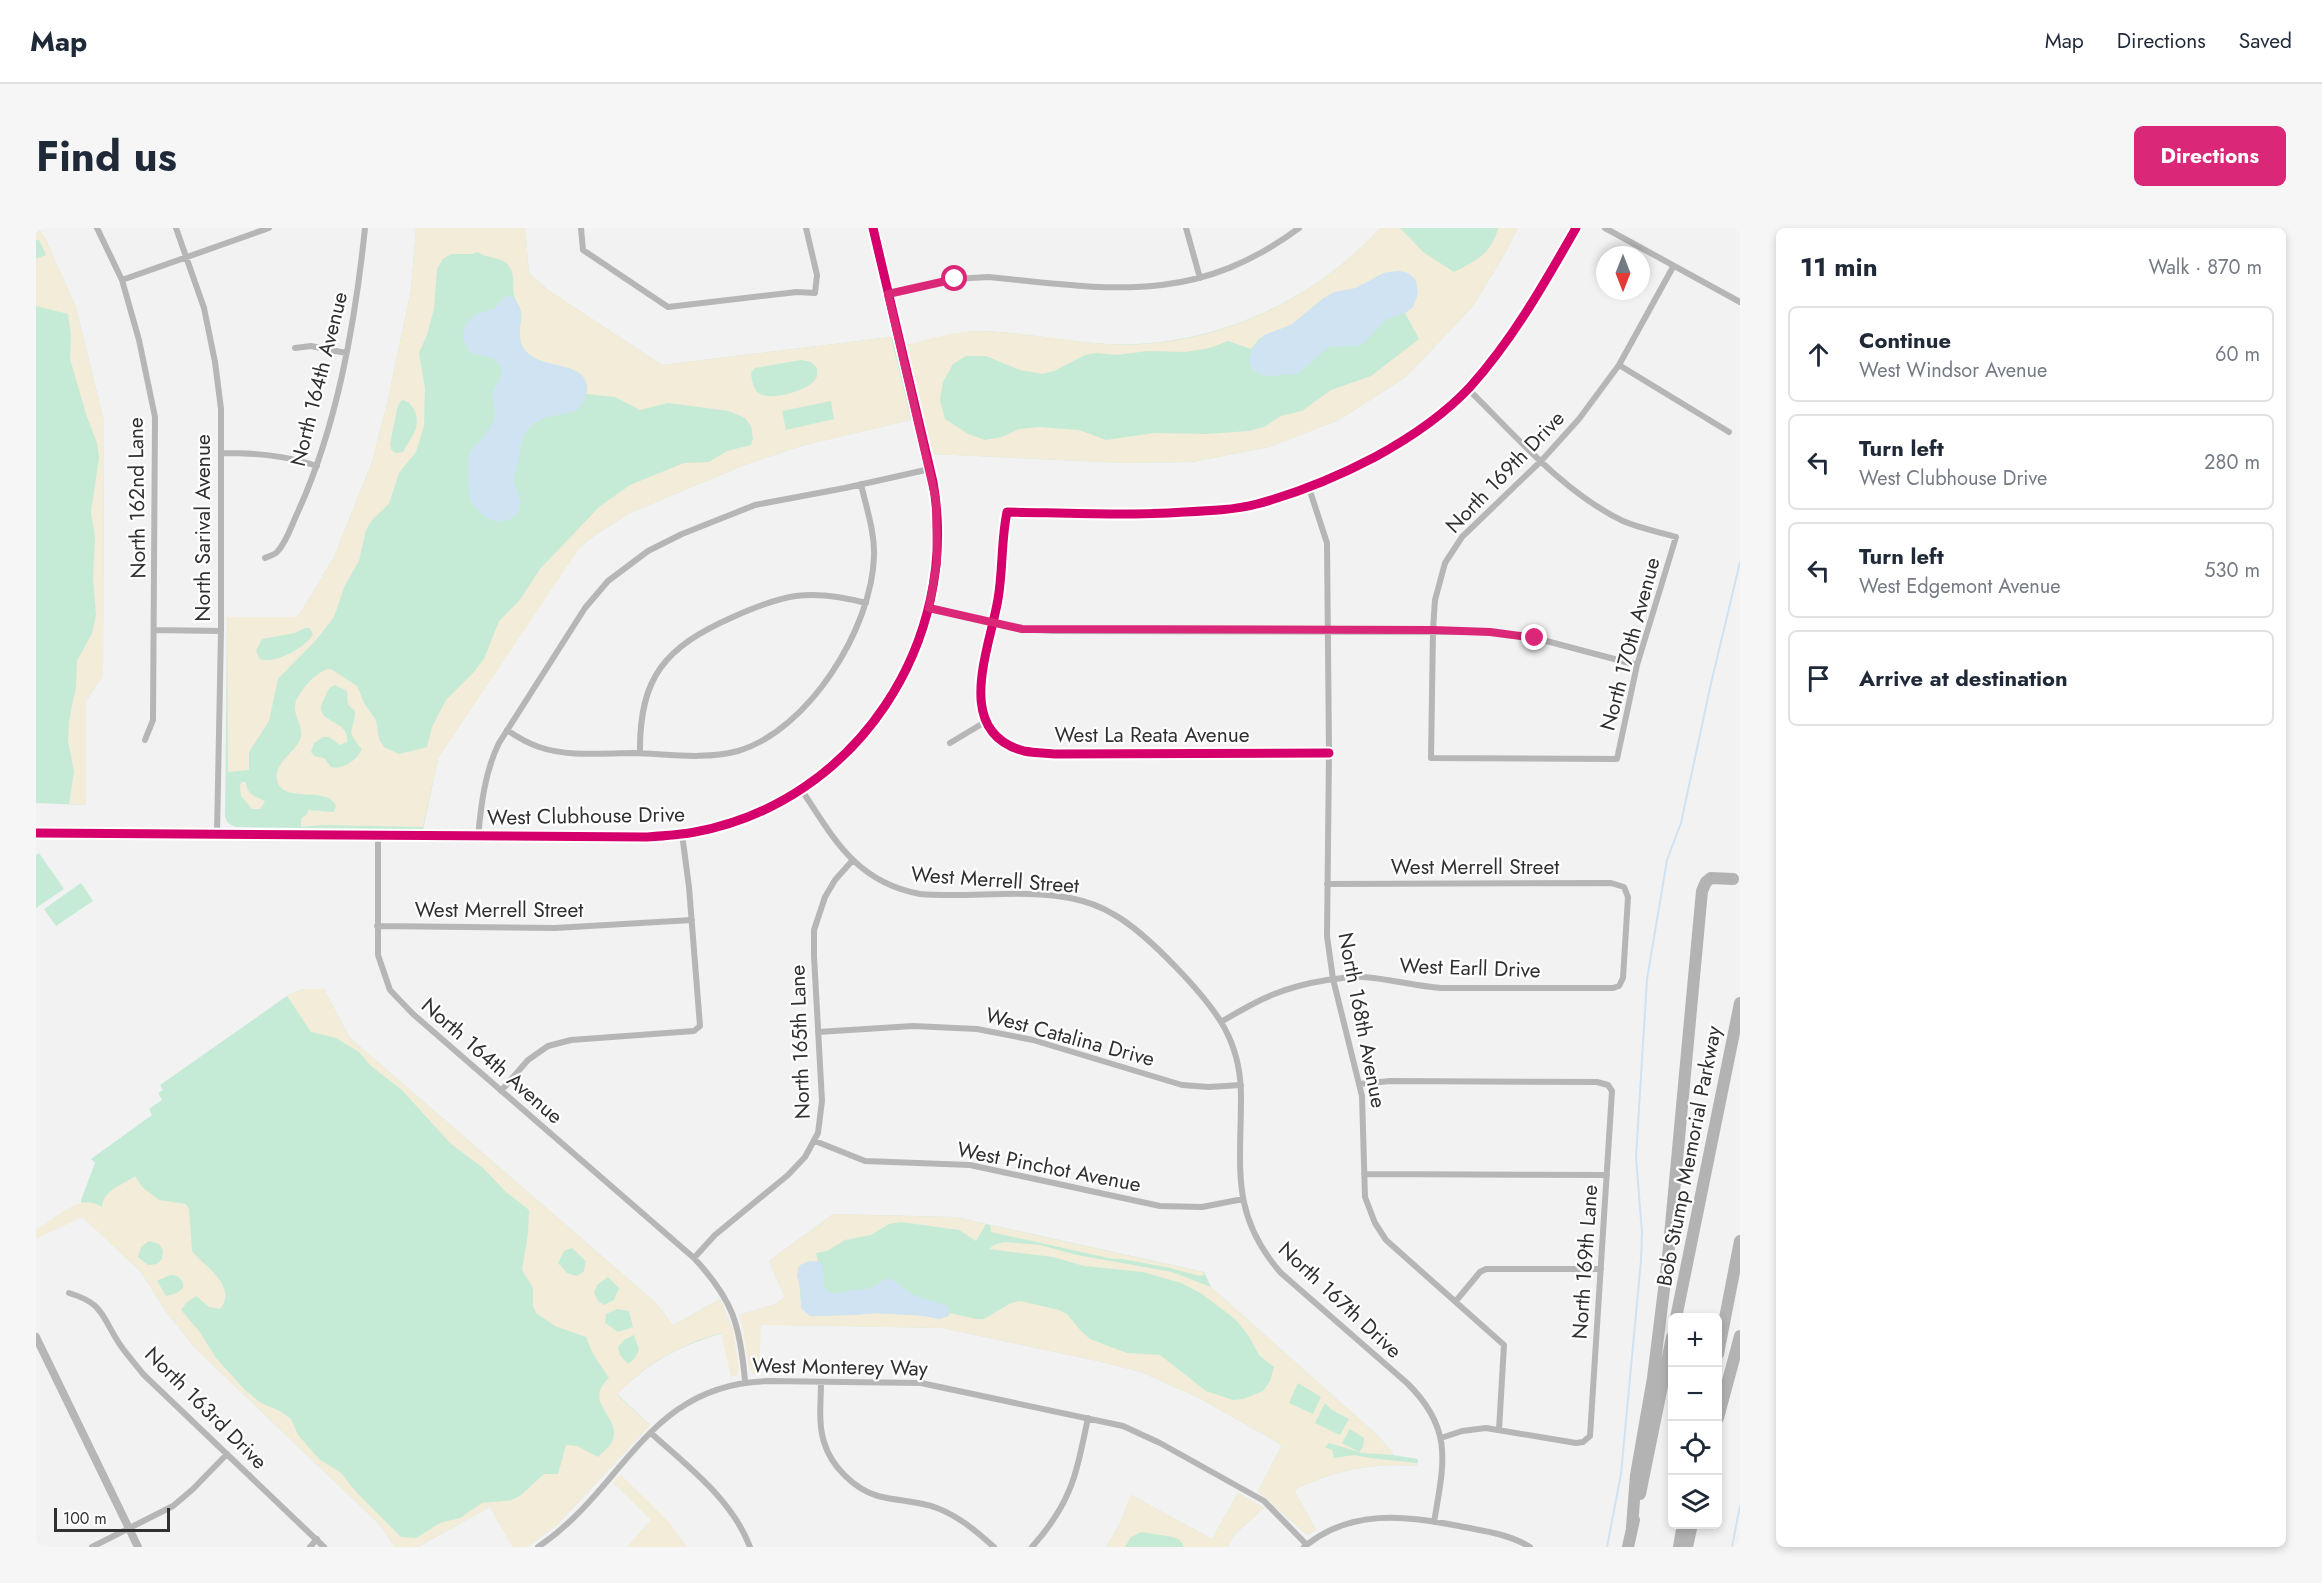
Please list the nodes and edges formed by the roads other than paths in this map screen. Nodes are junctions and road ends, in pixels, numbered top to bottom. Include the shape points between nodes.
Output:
1 (97, 228) edge
2 (176, 228) edge
3 (269, 228) edge
4 (365, 228) edge
5 (580, 228) edge
6 (806, 228) edge
7 (873, 228) edge
8 (1186, 228) edge
9 (1299, 228) edge
10 (1576, 228) edge
11 (1605, 228) edge
12 (188, 258) junction
13 (1673, 267) junction
14 (1200, 278) junction
15 (122, 280) junction
16 (888, 294) junction
17 (1740, 302) edge
18 (295, 348) dead end
19 (346, 353) junction
20 (1619, 365) junction
21 (1468, 389) junction
22 (1729, 432) dead end
23 (221, 453) junction
24 (1542, 460) junction
25 (317, 466) junction
26 (930, 469) junction
27 (861, 484) junction
28 (1309, 488) junction
29 (265, 558) dead end
30 (866, 603) junction
31 (929, 608) junction
32 (992, 623) junction
33 (154, 630) junction
34 (1433, 630) junction
35 (221, 631) junction
36 (1329, 631) junction
37 (1637, 666) junction
38 (985, 722) junction
39 (507, 730) junction
40 (145, 740) dead end
41 (950, 743) dead end
42 (640, 753) junction
43 (1329, 753) junction
44 (1617, 759) joint
45 (801, 789) junction
46 (36, 833) edge
47 (217, 834) junction
48 (682, 834) junction
49 (378, 836) junction
50 (478, 837) junction
51 (852, 861) junction
52 (1733, 879) dead end
53 (1327, 884) junction
54 (692, 920) junction
55 (377, 926) junction
56 (1333, 980) junction
57 (1619, 986) joint
58 (1740, 1003) edge
59 (1221, 1022) junction
60 (818, 1032) junction
61 (1360, 1084) junction
62 (1240, 1085) junction
63 (501, 1091) junction
64 (815, 1141) junction
65 (1364, 1174) junction
66 (1607, 1175) junction
67 (1243, 1199) junction
68 (1740, 1241) edge
69 (694, 1258) junction
70 (1601, 1269) junction
71 (69, 1293) dead end
72 (1456, 1301) junction
73 (1677, 1313) edge
74 (1722, 1333) edge
75 (1740, 1336) edge
76 (36, 1337) edge
77 (1668, 1358) edge
78 (745, 1381) junction
79 (820, 1382) junction
80 (1722, 1403) edge
81 (1088, 1418) junction
82 (1499, 1430) junction
83 (651, 1433) junction
84 (1441, 1438) junction
85 (227, 1454) junction
86 (1434, 1522) junction
87 (1632, 1527) junction
88 (129, 1529) junction
89 (1682, 1529) edge
90 (1691, 1529) edge
91 (317, 1539) junction
92 (1305, 1546) edge
93 (92, 1547) edge
94 (138, 1547) edge
95 (310, 1547) edge
96 (324, 1547) edge
97 (538, 1547) edge
98 (750, 1547) edge
99 (994, 1547) edge
100 (1032, 1547) edge
101 (1530, 1547) edge
102 (1628, 1547) edge
103 (1679, 1547) edge
104 (1687, 1547) edge

1 - 15 street, North 162nd Lane
2 - 12 street, North Sarival Avenue
3 - 12 street
4 - 19 street, North 164th Avenue
5 - 6 street via 583,250 668,307 815,293 817,275
7 - 16 street, West Clubhouse Drive
8 - 14 street
9 - 14 street via 1249,259
10 - 21 street via 1530,308
11 - 13 street
12 - 15 street
12 - 23 street, North Sarival Avenue via 215,362
13 - 17 street
13 - 20 street, North 169th Drive
14 - 16 street via 1156,287 1116,289 971,277
15 - 33 street, North 162nd Lane via 155,417
16 - 26 street, West Clubhouse Drive
18 - 19 street via 311,346
19 - 25 street, North 164th Avenue
20 - 22 street
20 - 24 street, North 169th Drive
21 - 24 street
21 - 28 street via 1400,443
23 - 25 street via 260,453
23 - 35 street, North Sarival Avenue
24 - 34 street, North 169th Drive via 1462,537 1445,563 1435,600
24 - 37 street, North 170th Avenue via 1574,489 1624,521 1676,537
25 - 29 street, North 164th Avenue via 284,541 276,553
26 - 27 street
26 - 31 street, West Clubhouse Drive via 938,542
27 - 30 street via 874,544
27 - 39 street via 755,505 672,539 633,561 608,581 585,608
28 - 32 street via 1254,504 1209,511 1147,515 1007,512
28 - 36 street, North 168th Avenue via 1327,543
30 - 42 street via 848,647 826,681 798,713 766,737 749,747 714,755
30 - 42 street via 829,594 783,597 692,637 671,656 650,689 640,719
31 - 32 street
31 - 45 street, West Clubhouse Drive via 908,667 876,720 840,759
32 - 36 street via 1053,631
32 - 38 street via 981,679
33 - 35 street
33 - 40 street, North 162nd Lane via 153,720
34 - 36 street
34 - 37 street via 1535,638
34 - 44 street, North 169th Drive via 1431,758
35 - 47 street, North Sarival Avenue
36 - 43 street, North 168th Avenue
37 - 44 street, North 170th Avenue
38 - 41 street
38 - 43 street, West La Reata Avenue via 1000,739 1024,751 1056,754
39 - 42 street via 531,745 553,751
39 - 50 street via 491,762
43 - 53 street, North 168th Avenue
45 - 48 street, West Clubhouse Drive via 740,820
45 - 51 street, West Merrell Street
46 - 47 street, West Clubhouse Drive
47 - 49 street, West Clubhouse Drive
48 - 50 street, West Clubhouse Drive
48 - 54 street
49 - 50 street, West Clubhouse Drive
49 - 55 street, North 164th Avenue
51 - 59 street, West Merrell Street via 877,880 920,894 1060,896 1093,904 1138,932 1197,991
51 - 60 street, North 165th Lane via 830,888 816,918 813,943
52 - 87 highway via 1711,878 1702,891 1668,1257
53 - 56 street, North 168th Avenue via 1327,936
53 - 57 street, West Merrell Street via 1611,883 1624,887 1628,897 1623,978
54 - 55 street, West Merrell Street via 555,928
54 - 63 street via 700,1026 694,1031 571,1040 548,1046 528,1060
55 - 63 street, North 164th Avenue via 378,955 394,996
56 - 57 street, West Earll Drive via 1361,977 1441,988
56 - 59 street, West Earll Drive via 1275,992
56 - 61 street, North 168th Avenue
58 - 73 highway, Bob Stump Memorial Parkway
59 - 62 street, North 167th Drive via 1234,1050
60 - 62 street, West Catalina Drive via 913,1026 977,1029 1033,1040 1182,1084
60 - 64 street, North 165th Lane via 822,1108
61 - 65 street, North 168th Avenue
61 - 66 street, North 169th Lane via 1401,1081 1608,1085 1612,1095
62 - 67 street, North 167th Drive
63 - 69 street, North 164th Avenue
64 - 67 street, West Pinchot Avenue via 865,1161 970,1165 1167,1207 1202,1207
64 - 69 street, North 165th Lane via 788,1175 715,1235
65 - 66 street
65 - 72 street, North 168th Avenue via 1367,1206 1379,1231
66 - 70 street, North 169th Lane
67 - 84 street, North 167th Drive via 1250,1226 1265,1254 1294,1285 1418,1394
68 - 74 highway
69 - 78 street via 733,1313 741,1341
70 - 72 street via 1486,1269
70 - 82 street, North 169th Lane via 1591,1432 1586,1440 1576,1443
71 - 85 street, North 163rd Drive via 85,1298 101,1310 118,1342 143,1374
72 - 82 street, North 168th Avenue via 1504,1346
75 - 80 highway
76 - 88 street
77 - 87 highway
78 - 79 street, West Monterey Way
78 - 83 street, West Monterey Way via 697,1396
79 - 81 street, West Monterey Way via 921,1383
79 - 99 street via 824,1443 843,1475 877,1496 918,1503 952,1515
81 - 92 street, West Monterey Way via 1140,1432 1246,1491 1268,1505
81 - 100 street via 1071,1490 1048,1529
82 - 84 street via 1470,1430
83 - 97 street, West Monterey Way via 567,1524
83 - 98 street via 727,1504
84 - 86 street, North 167th Drive via 1443,1466
85 - 88 street via 173,1506
85 - 91 street, North 163rd Drive
86 - 92 street via 1384,1516 1355,1521 1328,1531
86 - 101 street via 1493,1532
87 - 102 highway
88 - 93 street
88 - 94 street
89 - 103 highway
90 - 104 highway
91 - 95 street
91 - 96 street, North 163rd Drive

